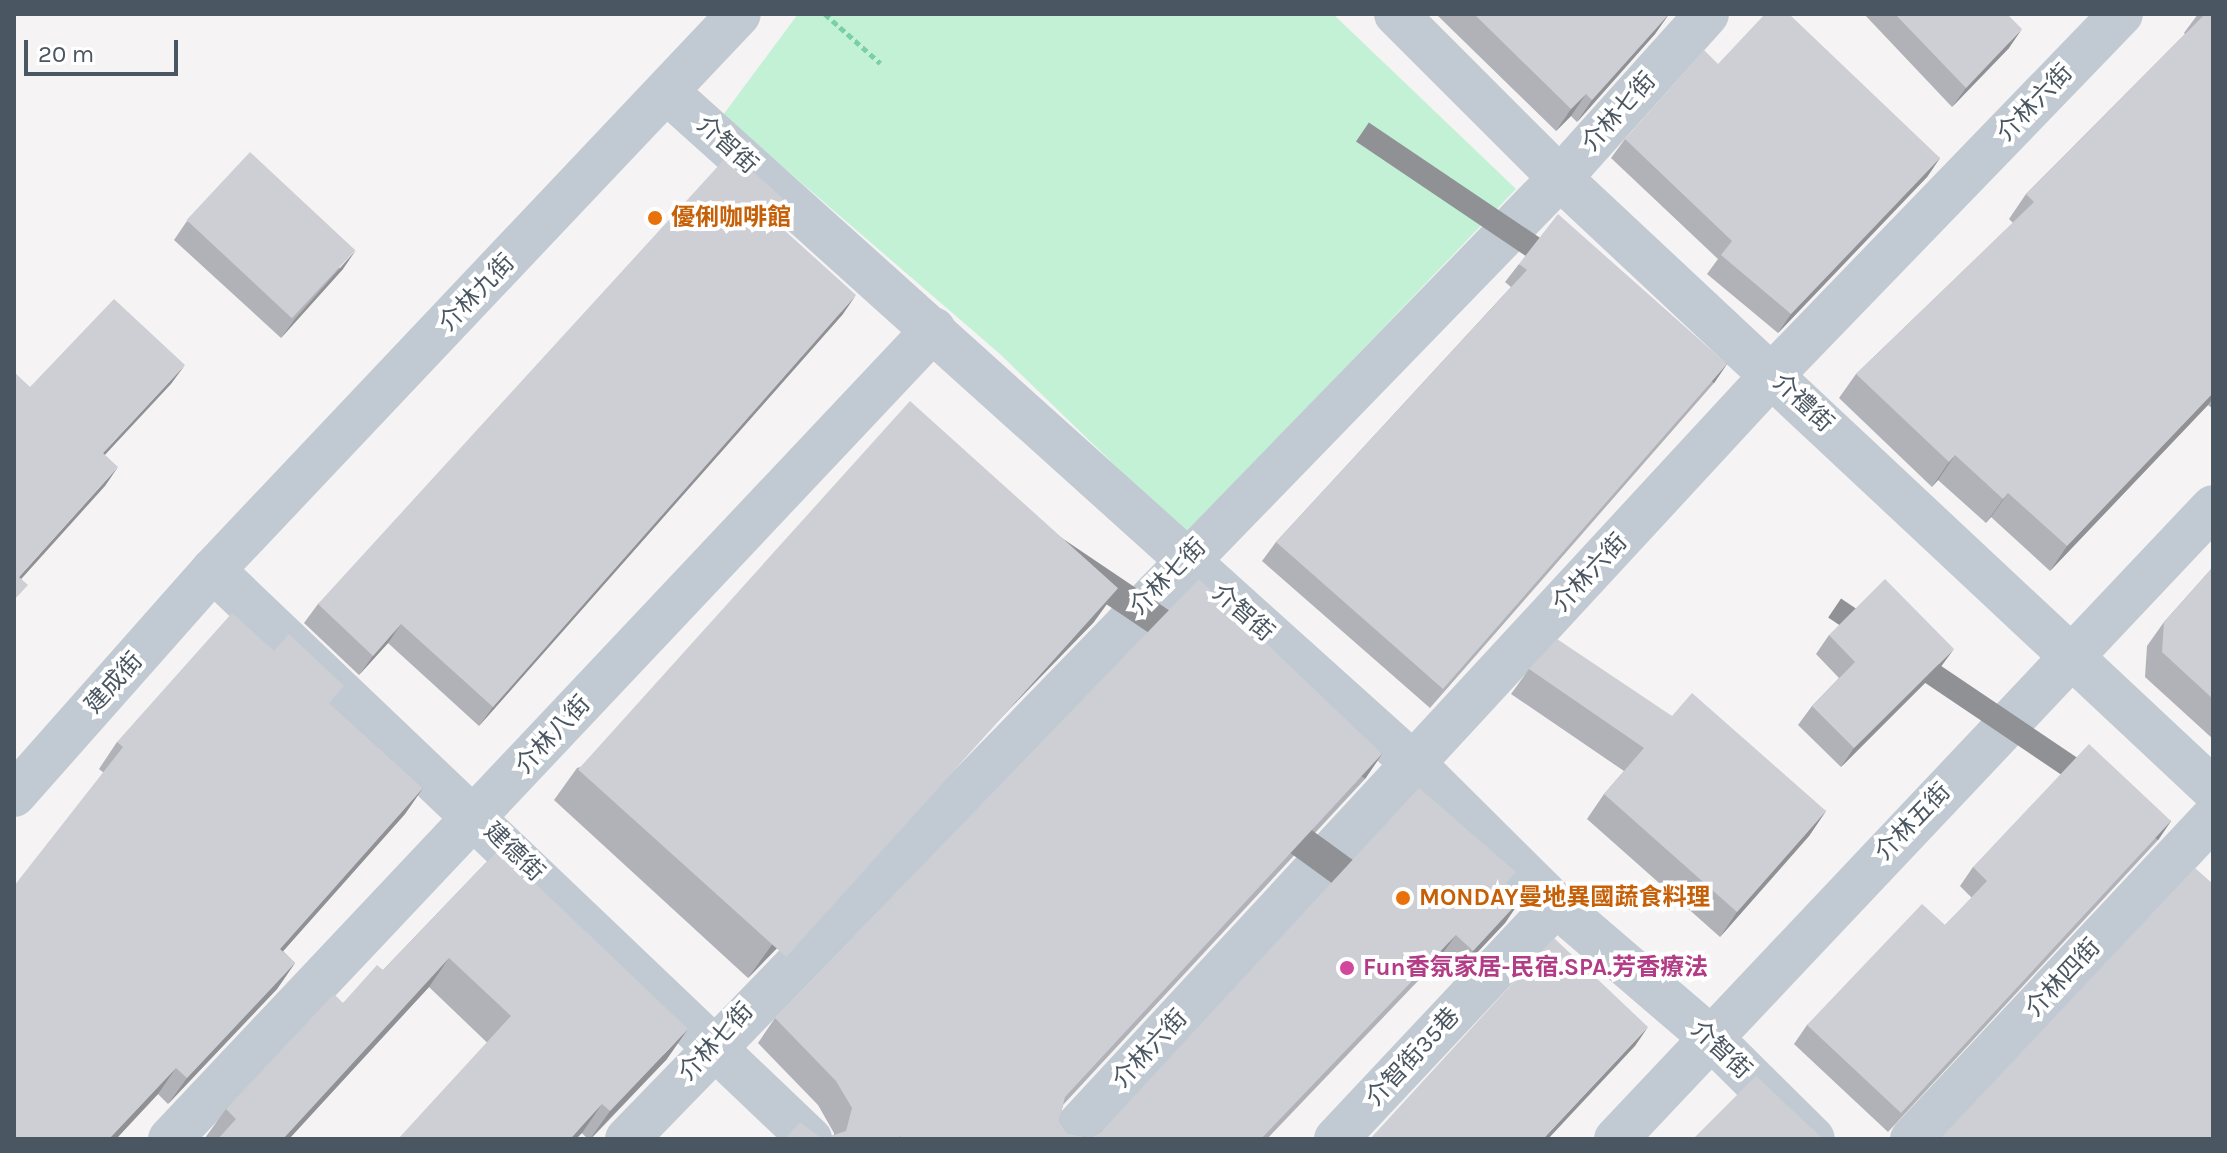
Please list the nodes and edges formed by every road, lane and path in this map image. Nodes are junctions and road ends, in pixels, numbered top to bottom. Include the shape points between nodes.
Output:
1 (739, 14) edge
2 (825, 14) edge
3 (1396, 14) edge
4 (1707, 14) edge
5 (2121, 14) edge
6 (880, 63) dead end
7 (667, 92) junction
8 (1560, 178) junction
9 (934, 329) junction
10 (1772, 375) junction
11 (2213, 507) edge
12 (1184, 561) junction
13 (213, 570) junction
14 (2074, 653) junction
15 (1415, 765) junction
16 (2213, 789) edge
17 (14, 795) edge
18 (477, 816) junction
19 (2213, 817) edge
20 (1556, 905) junction
21 (1709, 1036) junction
22 (713, 1044) junction
23 (170, 1139) edge
24 (627, 1139) edge
25 (810, 1139) edge
26 (1066, 1139) edge
27 (1336, 1139) edge
28 (1616, 1139) edge
29 (1813, 1139) edge
30 (1912, 1139) edge

1 - 7 street, 介林九街
2 - 6 path
3 - 8 street, 介禮街
4 - 8 street, 介林七街
5 - 10 street, 介林六街
7 - 9 street, 介智街
7 - 13 street, 介林九街
8 - 10 street, 介禮街
8 - 12 street, 介林七街
9 - 12 street, 介智街
9 - 18 street, 介林八街
10 - 14 street, 介禮街
10 - 15 street, 介林六街
11 - 14 street, 介林五街
12 - 15 street, 介智街
12 - 22 street, 介林七街
13 - 17 street, 建成街
13 - 18 street, 建德街
14 - 16 street, 介禮街
14 - 21 street, 介林五街
15 - 20 street, 介智街
15 - 26 street, 介林六街
18 - 22 street, 建德街
18 - 23 street, 介林八街
19 - 30 street, 介林四街
20 - 21 street, 介智街
20 - 27 street, 介智街35巷
21 - 28 street, 介林五街
21 - 29 street, 介智街
22 - 24 street, 介林七街
22 - 25 street, 建德街

